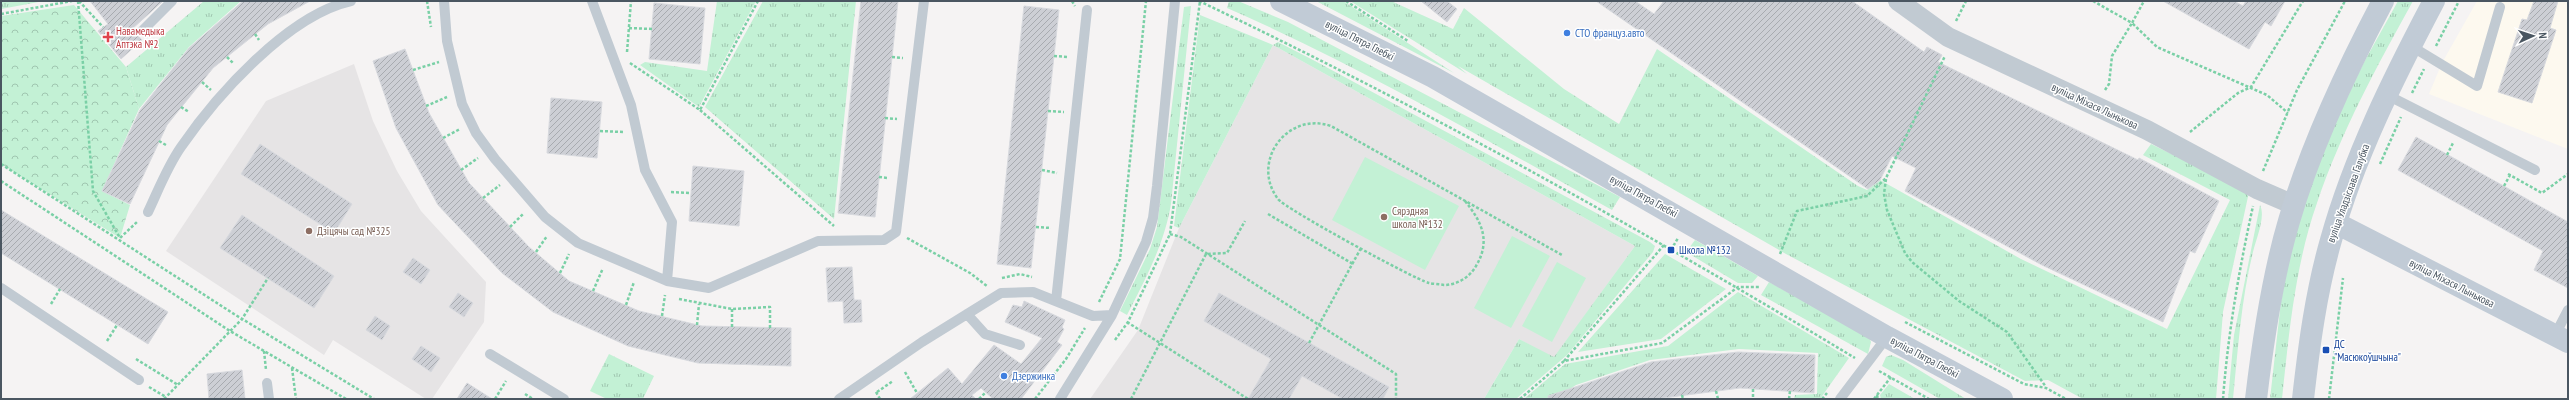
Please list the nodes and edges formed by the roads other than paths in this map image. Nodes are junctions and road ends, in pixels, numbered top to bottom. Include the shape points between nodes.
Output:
1 (172, 1) edge
2 (351, 1) edge
3 (444, 1) edge
4 (592, 1) edge
5 (924, 1) edge
6 (1175, 1) edge
7 (1282, 1) edge
8 (1898, 1) edge
9 (2383, 1) edge
10 (2434, 1) edge
11 (2500, 7) dead end
12 (1087, 10) dead end
13 (143, 30) dead end
14 (2411, 46) junction
15 (2387, 95) junction
16 (2535, 170) dead end
17 (2294, 205) junction
18 (148, 212) road end
19 (2336, 223) junction
20 (667, 281) junction
21 (1, 288) edge
22 (1056, 301) junction
23 (2568, 310) edge
24 (968, 314) junction
25 (1112, 315) junction
26 (1887, 337) junction
27 (2561, 339) edge
28 (1020, 345) dead end
29 (490, 354) dead end
30 (139, 380) dead end
31 (267, 383) road end
32 (2255, 393) edge
33 (269, 399) edge
34 (564, 399) edge
35 (838, 399) edge
36 (1060, 399) edge
37 (1840, 399) edge
38 (2002, 399) edge
39 (2302, 399) edge

1 - 13 lane
2 - 18 lane via 333,5 296,29 240,74 180,148
3 - 20 lane via 447,41 462,104 476,133 495,159 545,217 578,243
4 - 20 lane via 631,105 645,170 672,222
5 - 20 lane via 896,232 884,240 818,241 709,288
6 - 25 lane via 1153,218 1146,242
7 - 26 main road, вуліца Пятра Глебкі via 1433,77
8 - 17 street, вуліца Міхася Лынькова via 1948,37 2097,106 2177,145 2257,189
9 - 17 main road via 2342,85
10 - 14 main road, вуліца Уладзіслава Галубка
11 - 14 lane via 2477,86
12 - 22 lane
14 - 15 main road, вуліца Уладзіслава Галубка
15 - 16 lane
15 - 19 main road, вуліца Уладзіслава Галубка via 2362,151
17 - 32 main road via 2275,280
19 - 27 main road, вуліца Міхася Лынькова
19 - 39 main road, вуліца Уладзіслава Галубка via 2321,283
21 - 30 lane
22 - 24 lane via 1033,292 1001,293
22 - 25 lane via 1093,316
23 - 27 lane
24 - 28 lane via 985,334
24 - 35 lane
25 - 36 lane
26 - 37 lane
26 - 38 main road, вуліца Пятра Глебкі
29 - 34 lane
31 - 33 lane

